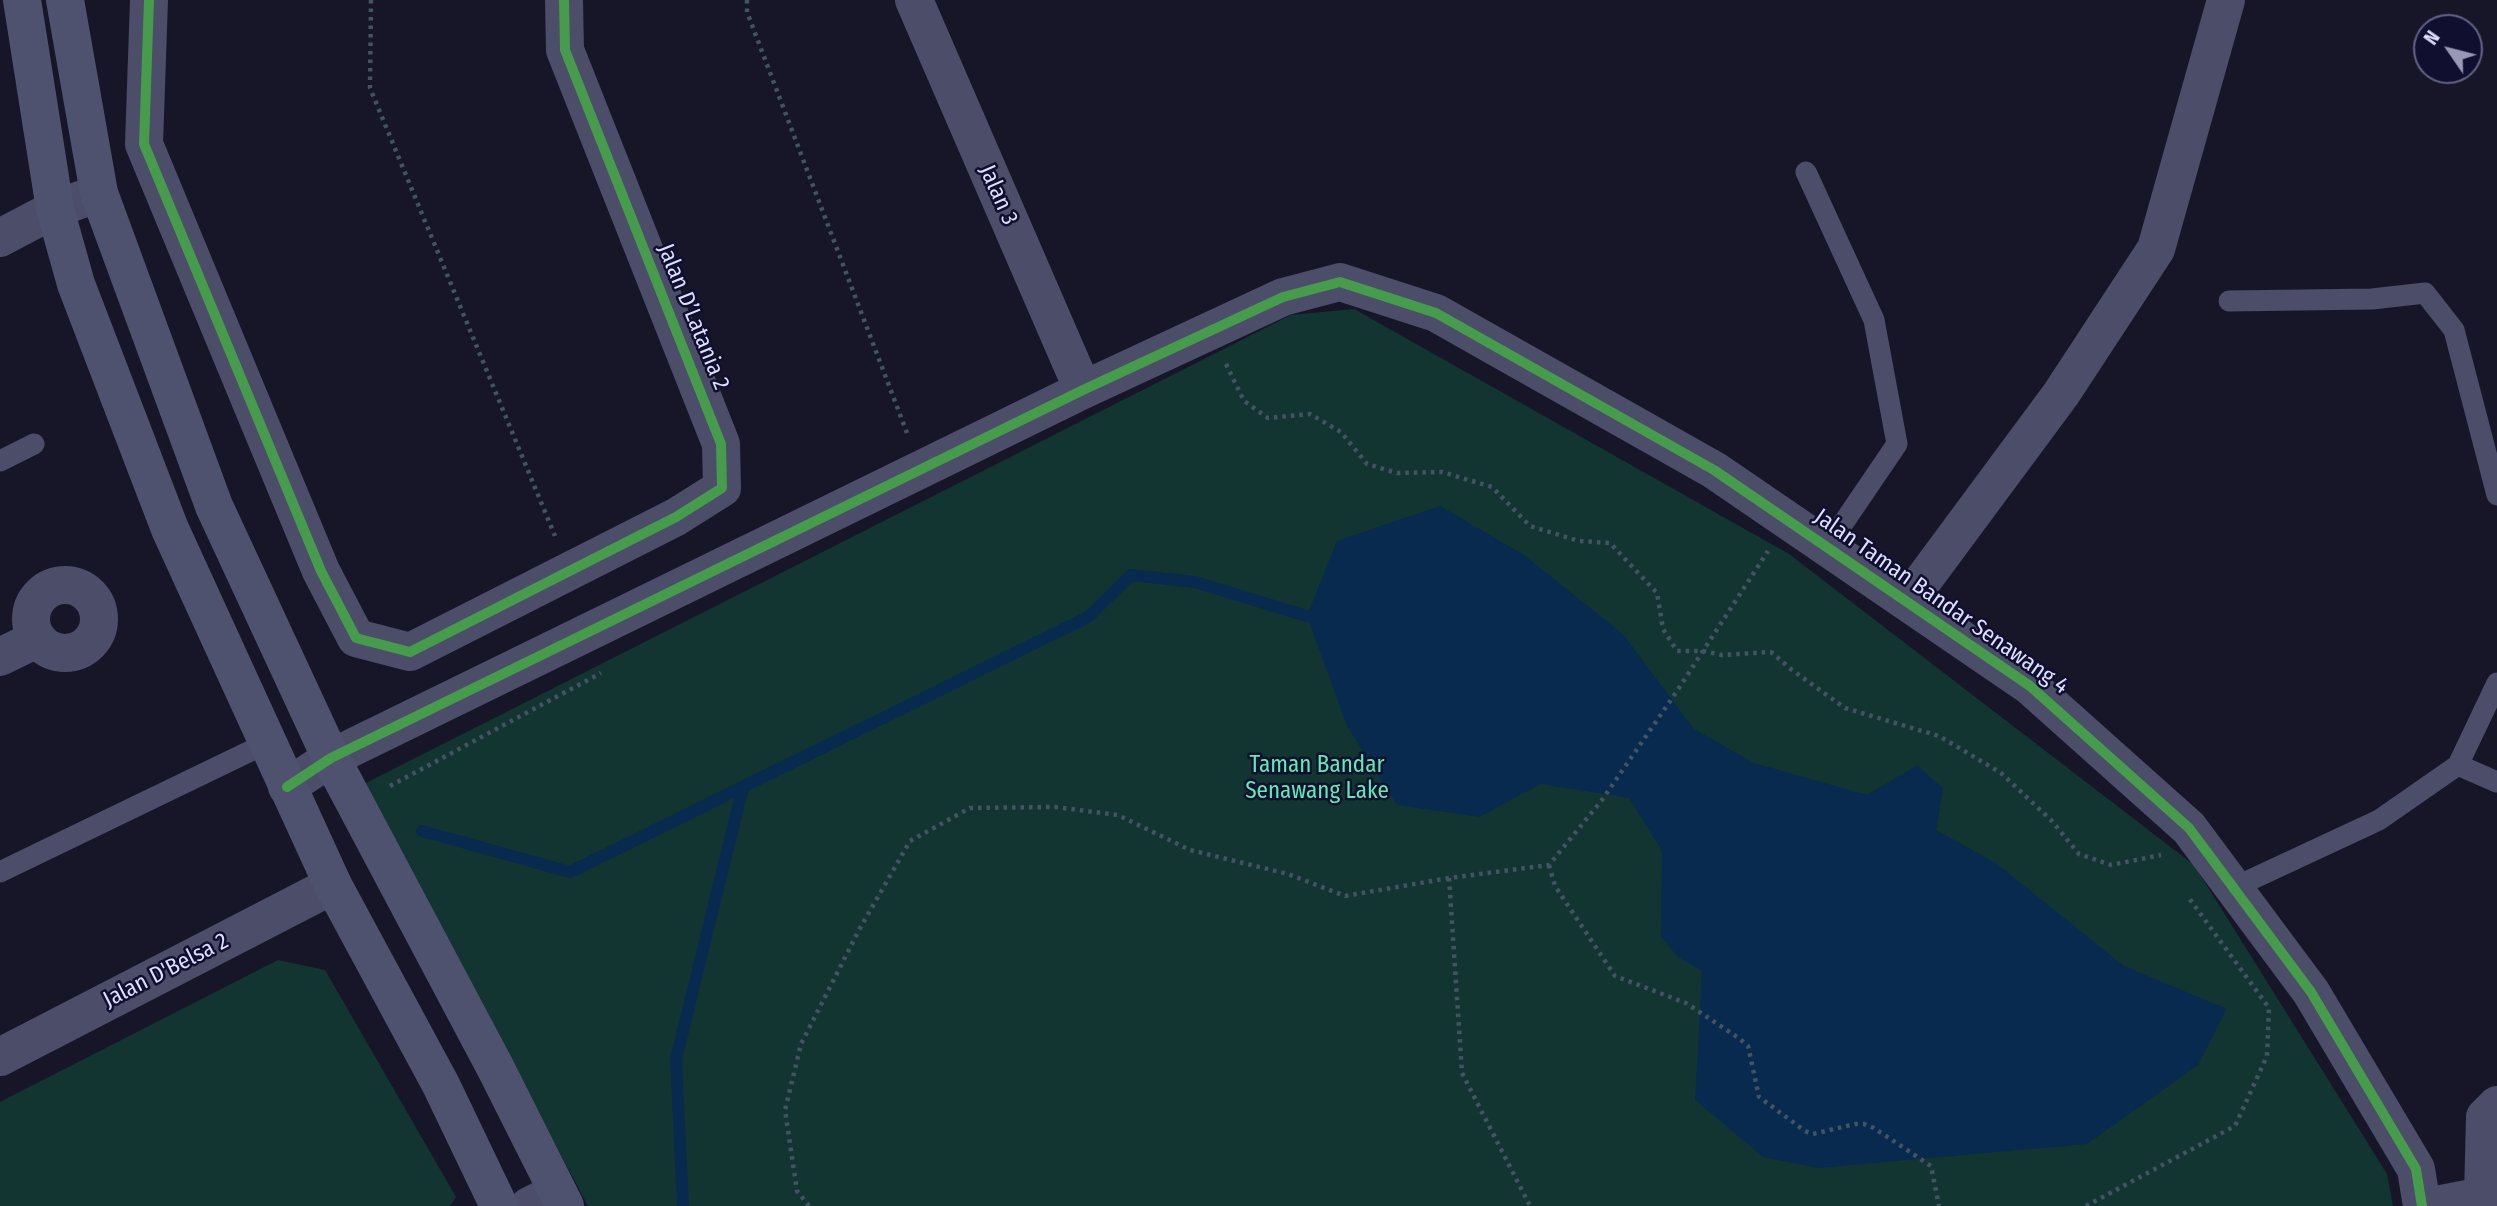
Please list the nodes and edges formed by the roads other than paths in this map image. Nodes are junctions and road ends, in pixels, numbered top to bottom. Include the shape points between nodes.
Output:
1 (22, 0) edge
2 (65, 0) edge
3 (149, 0) edge
4 (564, 0) edge
5 (914, 0) edge
6 (2226, 0) edge
7 (1806, 172) dead end
8 (99, 193) junction
9 (55, 209) junction
10 (0, 238) edge
11 (2229, 301) dead end
12 (1083, 390) junction
13 (34, 444) dead end
14 (0, 460) edge
15 (2497, 495) edge
16 (1827, 547) junction
17 (1907, 602) junction
18 (37, 639) dead end
19 (0, 657) edge
20 (2497, 683) edge
21 (269, 742) junction
22 (331, 758) junction
23 (2458, 765) junction
24 (2497, 782) edge
25 (287, 788) junction
26 (0, 872) edge
27 (333, 885) junction
28 (2233, 888) junction
29 (0, 1057) edge
30 (2497, 1105) edge
31 (551, 1201) edge
32 (2483, 1201) edge
33 (499, 1206) edge
34 (2423, 1206) edge
35 (2431, 1206) edge

1 - 9 street
2 - 8 street
3 - 4 street, Jalan D’Latania 2 via 144,144 321,571 356,638 410,652 676,517 722,488 721,444 565,50
5 - 12 street, Jalan 3
6 - 17 street via 2156,249 2061,394
7 - 16 lane via 1874,320 1897,443
8 - 9 street
8 - 22 street via 214,506
9 - 10 street
9 - 21 street via 76,284 170,529
11 - 15 lane via 2372,299 2425,293 2454,330
12 - 16 street, Jalan Taman Bandar Senawang 4 via 1283,297 1340,282 1436,313 1714,470
12 - 22 street, Jalan Taman Bandar Senawang 4
13 - 14 lane
16 - 17 street, Jalan Taman Bandar Senawang 4
17 - 28 street, Jalan Taman Bandar Senawang 4 via 2030,687 2189,828
18 - 19 street
20 - 23 lane
21 - 25 street
21 - 26 lane
22 - 25 street, Jalan Taman Bandar Senawang 4
22 - 31 street via 495,1067
23 - 24 lane
23 - 28 lane via 2379,820
25 - 27 street
27 - 29 street, Jalan D'Belsa 2
27 - 33 street via 441,1085
28 - 34 street, Jalan Taman Bandar Senawang 4 via 2311,992 2353,1062 2416,1169
30 - 32 street via 2485,1117
32 - 35 street

